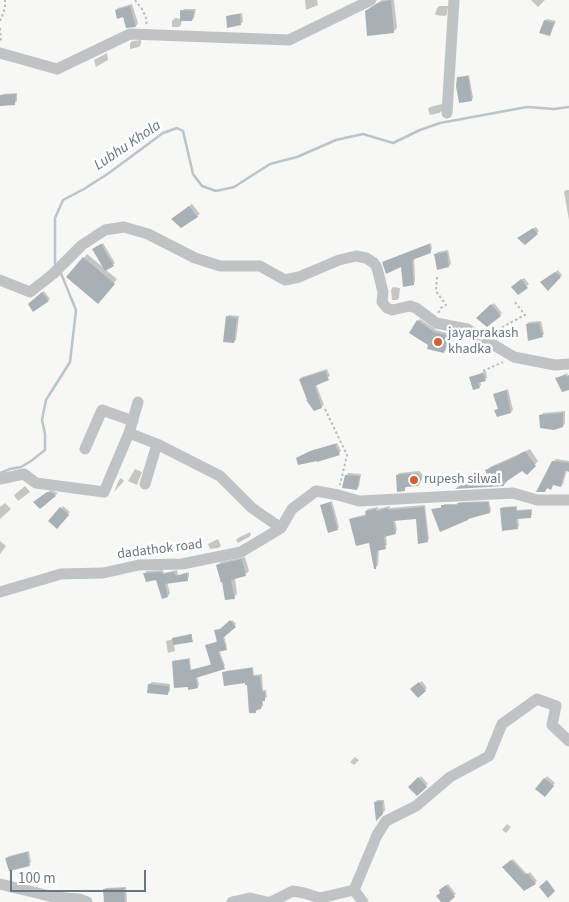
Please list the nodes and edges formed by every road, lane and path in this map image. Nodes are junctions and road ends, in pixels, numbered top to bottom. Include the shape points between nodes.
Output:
1 (5, 0) edge
2 (135, 0) edge
3 (371, 0) edge
4 (454, 0) edge
5 (0, 21) edge
6 (0, 28) edge
7 (145, 34) junction
8 (0, 48) edge
9 (0, 53) edge
10 (446, 113) dead end
11 (437, 277) dead end
12 (0, 280) edge
13 (514, 301) dead end
14 (433, 321) junction
15 (482, 338) junction
16 (514, 358) junction
17 (569, 364) edge
18 (483, 371) dead end
19 (138, 402) dead end
20 (325, 409) dead end
21 (133, 421) junction
22 (129, 433) junction
23 (157, 444) junction
24 (85, 449) dead end
25 (0, 479) edge
26 (144, 484) dead end
27 (338, 495) junction
28 (569, 500) edge
29 (281, 528) junction
30 (0, 592) edge
31 (569, 741) edge
32 (0, 884) edge
33 (354, 890) junction
34 (87, 902) edge
35 (232, 902) edge
36 (269, 902) edge
37 (363, 902) edge

1 - 5 path
2 - 7 path via 147,20
3 - 7 street via 288,40
4 - 10 street
6 - 8 path
7 - 9 street via 130,34 57,69
11 - 14 path via 436,291 446,306
12 - 14 street via 30,292 82,245 105,230 124,227 148,234 195,258 220,266 260,266 285,280 339,260 356,256 366,258 377,268 382,302 387,308 410,306
13 - 15 path via 525,315
14 - 15 street via 467,329
15 - 16 street
16 - 17 street via 555,365
16 - 18 path
19 - 21 street
20 - 27 path via 347,455
21 - 22 street
21 - 24 street via 102,410
22 - 23 street
22 - 25 street via 104,492 36,483 24,474
23 - 26 street
23 - 29 street via 220,476 252,508
27 - 28 street, dadathok road via 359,501 513,493 537,500
27 - 29 street, dadathok road via 316,491 292,509
29 - 30 street, dadathok road via 240,552 182,564 139,565 103,573 61,574
31 - 33 street via 552,725 556,706 537,699 502,724 489,756 450,778 416,806 386,821
32 - 34 street
33 - 36 street via 320,898 293,891
33 - 37 street
35 - 36 street via 250,898

